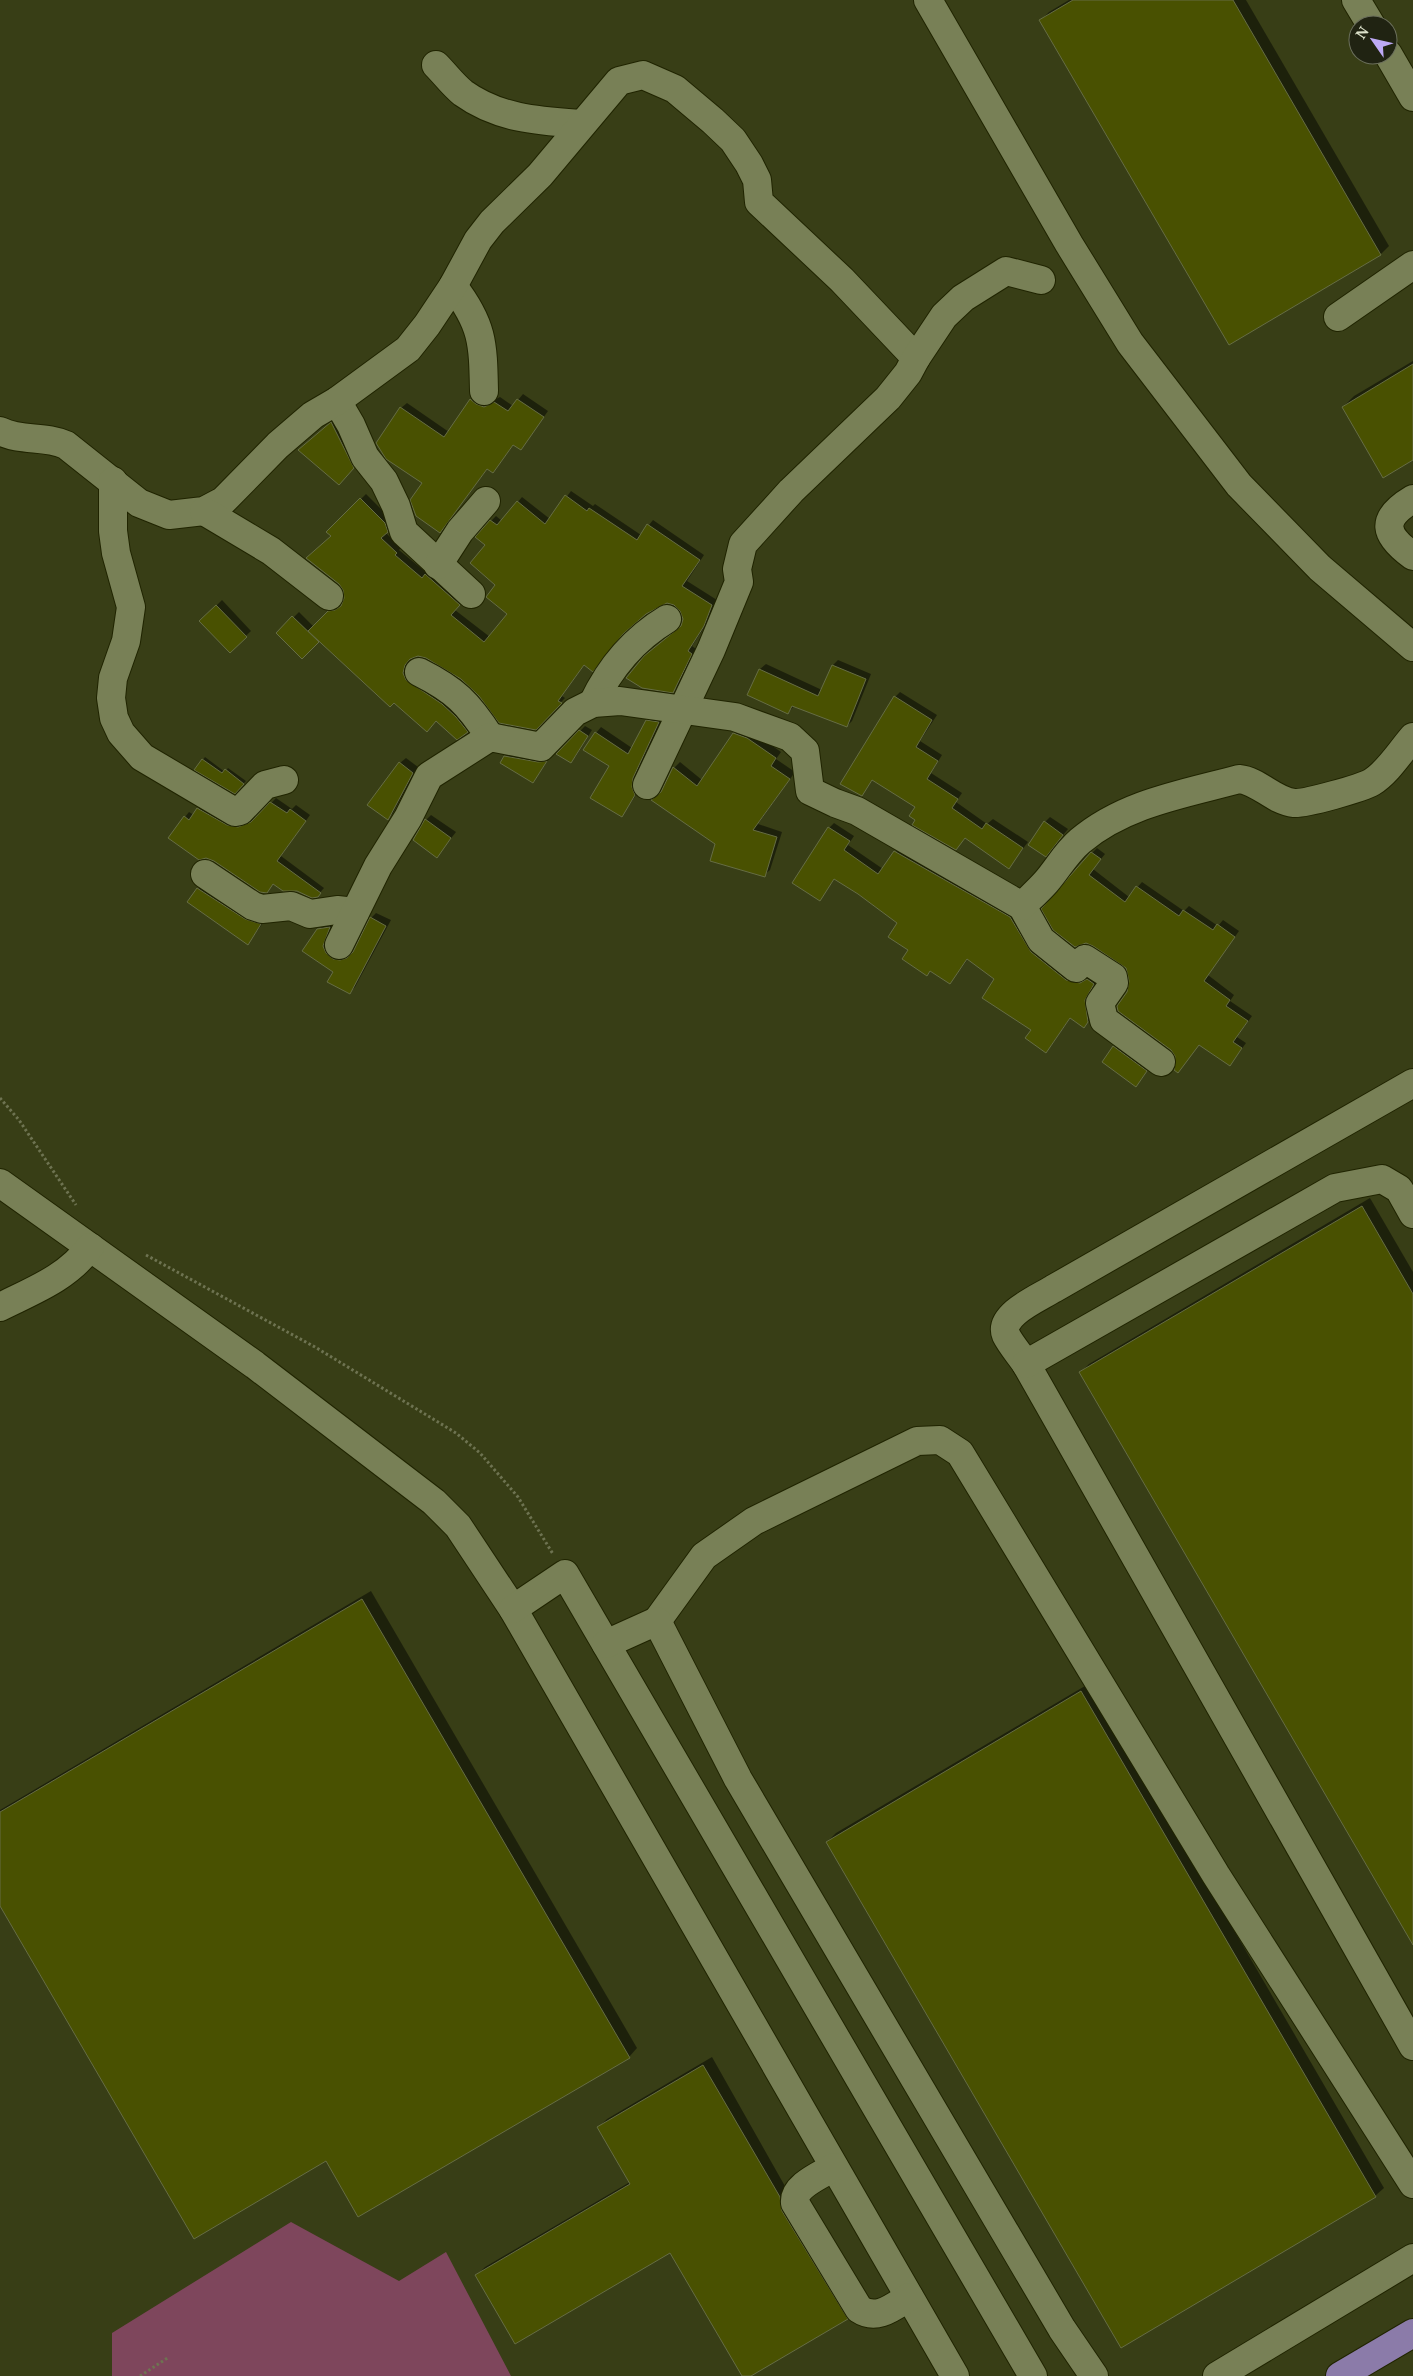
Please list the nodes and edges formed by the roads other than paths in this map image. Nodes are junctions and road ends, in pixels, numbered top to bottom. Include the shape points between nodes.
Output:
1 (928, 0) edge
2 (1356, 0) edge
3 (1365, 15) edge
4 (436, 65) dead end
5 (1394, 65) edge
6 (1413, 97) edge
7 (582, 124) junction
8 (1413, 264) edge
9 (1041, 280) dead end
10 (453, 286) junction
11 (1338, 317) dead end
12 (916, 358) junction
13 (484, 391) dead end
14 (337, 401) junction
15 (0, 431) edge
16 (114, 481) junction
17 (1413, 499) edge
18 (486, 501) dead end
19 (204, 511) junction
20 (1413, 556) edge
21 (438, 565) junction
22 (471, 594) dead end
23 (329, 596) dead end
24 (667, 620) dead end
25 (1413, 646) edge
26 (419, 672) dead end
27 (606, 702) junction
28 (682, 711) junction
29 (490, 737) junction
30 (1413, 737) edge
31 (284, 780) dead end
32 (647, 785) dead end
33 (205, 874) dead end
34 (1022, 906) junction
35 (355, 912) junction
36 (338, 945) dead end
37 (1161, 1062) dead end
38 (1413, 1083) edge
39 (0, 1183) edge
40 (1413, 1214) edge
41 (90, 1247) junction
42 (0, 1308) edge
43 (1026, 1364) junction
44 (513, 1609) junction
45 (657, 1621) junction
46 (606, 1644) junction
47 (1413, 2046) edge
48 (834, 2167) junction
49 (1413, 2184) edge
50 (1413, 2258) edge
51 (909, 2297) junction
52 (1413, 2333) edge
53 (955, 2376) edge
54 (1033, 2376) edge
55 (1094, 2376) edge
56 (1217, 2376) edge
57 (1340, 2376) edge

1 - 25 street via 1130,343 1239,485 1320,568
2 - 3 street
4 - 7 street via 462,92 503,114 527,120
5 - 6 street
7 - 10 street via 540,175 492,222
7 - 12 street via 619,81 643,75 675,89 733,140 757,180 759,202 842,280
8 - 11 street
9 - 12 street via 1006,271 963,298 944,316
10 - 13 street via 479,327
10 - 14 street via 408,348
12 - 28 street via 888,398 791,491 743,544 737,569 739,582
14 - 19 street via 313,415 222,501
14 - 21 street via 365,457 387,487 404,532
15 - 16 street via 16,437 56,440 77,451
16 - 19 street via 152,510 169,515
16 - 31 street via 114,538 131,606 126,642 118,659 111,698 114,718 121,733 151,764 235,812 240,811 265,785
17 - 20 street via 1392,514 1388,522 1390,535
18 - 21 street via 460,531
19 - 23 street via 271,550
21 - 22 street
24 - 27 street via 629,648 612,671
26 - 29 street via 458,695 472,708
27 - 28 street
27 - 29 street via 567,718 541,747
28 - 32 street
28 - 34 street via 735,717 790,737 805,751 810,791 857,811
29 - 35 street via 429,776
30 - 34 street via 1371,782 1310,802 1294,803 1250,780 1239,779 1133,808 1104,823 1081,841
33 - 35 street via 262,910 291,906 310,914 337,910
34 - 37 street via 1041,940 1076,968 1085,959 1114,977 1114,983 1100,1003 1104,1020
35 - 36 street
38 - 43 street via 1016,1312 1008,1318 1006,1334
39 - 41 street
40 - 43 street via 1399,1189 1382,1179 1335,1188
41 - 42 street via 64,1274
41 - 44 street via 255,1365 434,1502 458,1526
43 - 47 street
44 - 46 street via 565,1574
44 - 48 street
45 - 46 street
45 - 49 street via 704,1556 754,1521 917,1441 940,1440 960,1453 1216,1875
45 - 55 street via 738,1779 1062,2329
46 - 54 street
48 - 51 street
48 - 51 street via 798,2190 795,2203 859,2310 867,2315 878,2315
50 - 56 street
51 - 53 street
52 - 57 main road

